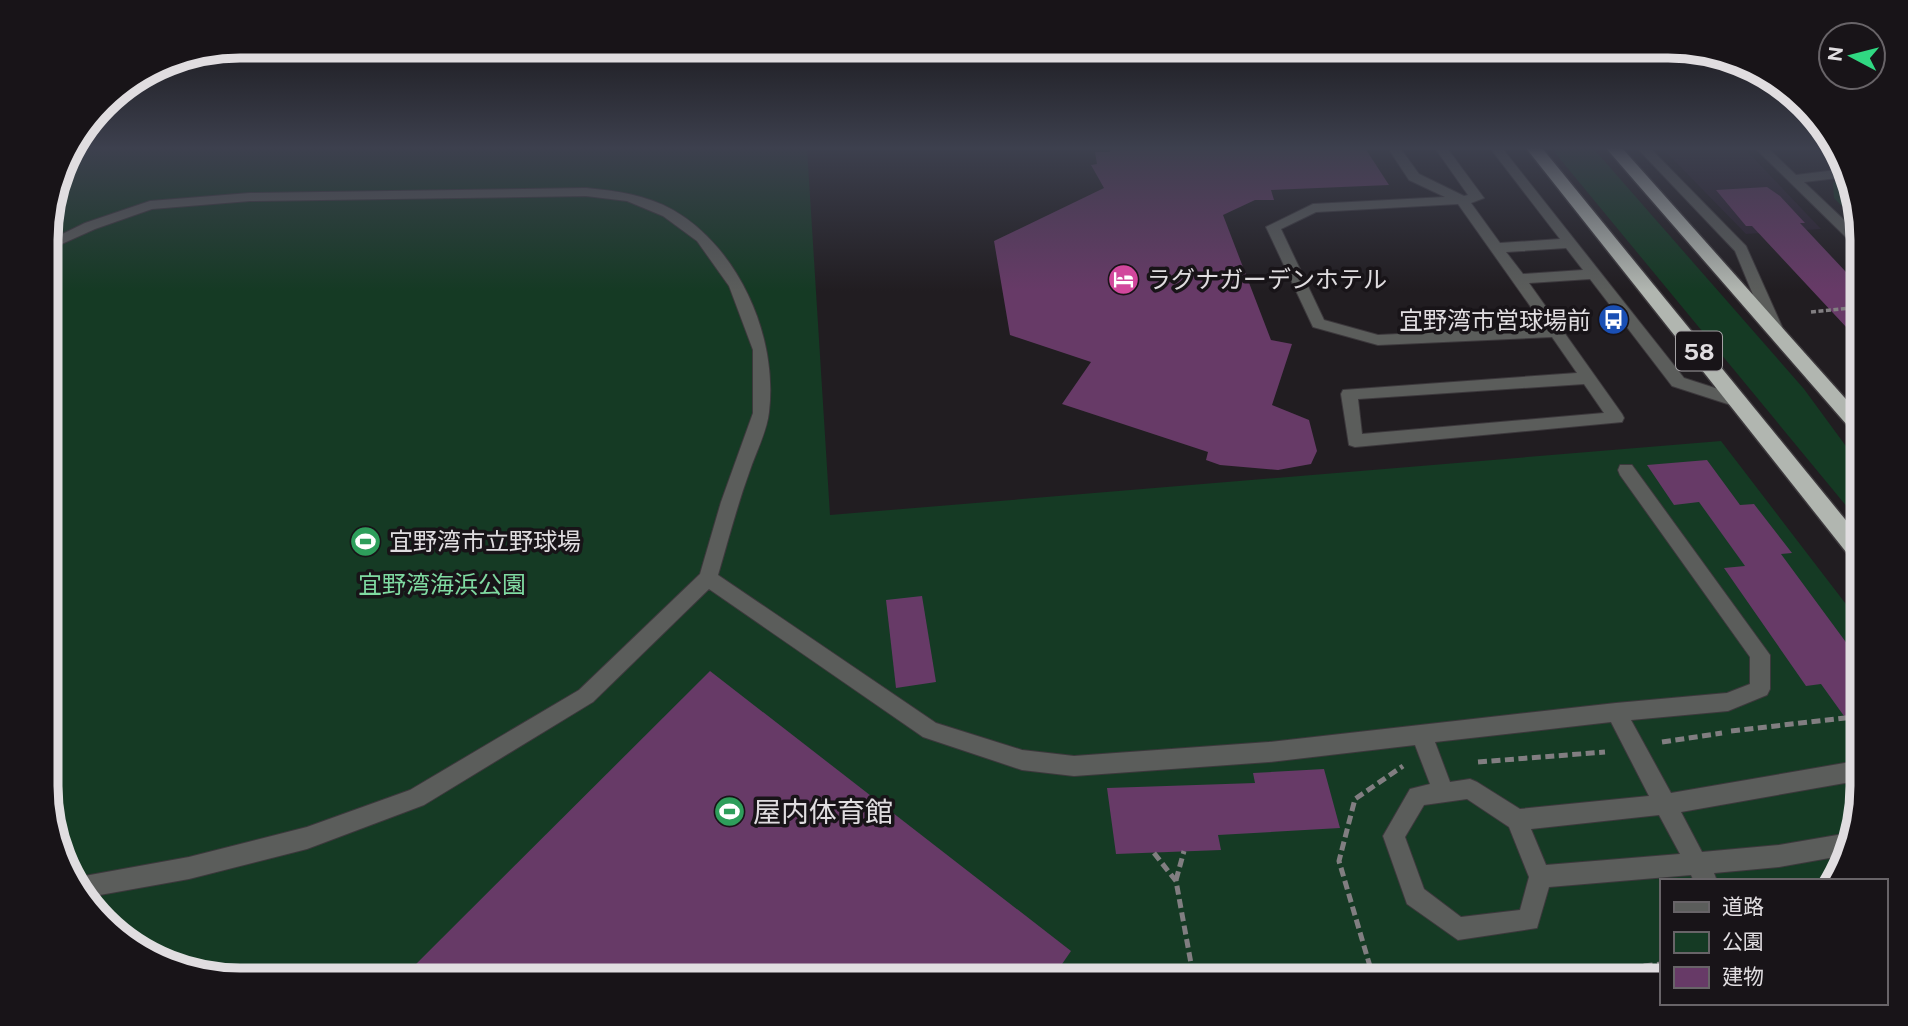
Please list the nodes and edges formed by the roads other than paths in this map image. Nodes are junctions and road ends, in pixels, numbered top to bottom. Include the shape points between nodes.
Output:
1 (325, 196) edge
2 (620, 196) edge
3 (1452, 196) edge
4 (1475, 196) edge
5 (1534, 196) edge
6 (1573, 196) edge
7 (1656, 196) edge
8 (1689, 196) edge
9 (1811, 196) edge
10 (1462, 201) junction
11 (1850, 233) edge
12 (58, 241) edge
13 (1571, 243) junction
14 (1496, 248) junction
15 (1595, 274) junction
16 (1519, 279) junction
17 (1776, 331) junction
18 (1556, 332) junction
19 (1588, 378) junction
20 (1740, 402) junction
21 (1850, 415) edge
22 (1626, 470) dead end
23 (1850, 540) edge
24 (708, 578) junction
25 (1616, 712) junction
26 (1421, 734) junction
27 (1850, 772) edge
28 (1444, 792) junction
29 (1667, 804) junction
30 (1517, 820) junction
31 (1841, 845) edge
32 (1702, 872) edge
33 (1541, 877) junction
34 (88, 886) edge

1 - 12 street via 150,205
2 - 24 street via 668,213 702,238 736,285 761,350 761,413
3 - 10 street
4 - 10 street
5 - 13 street
6 - 20 highway, 58
7 - 17 highway
8 - 17 street via 1741,249
9 - 11 street
10 - 14 street
10 - 18 street via 1313,208 1273,227 1318,323 1377,340
13 - 14 street
13 - 15 street
14 - 16 street
15 - 16 street
15 - 20 street via 1678,382
16 - 18 street
17 - 21 highway
18 - 19 street
19 - 19 street via 1616,418 1355,440 1349,394
20 - 23 highway, 58
22 - 25 street via 1760,655 1760,689 1728,702
24 - 26 street via 930,730 1022,761 1074,766
24 - 34 street via 586,696 416,798 307,838 189,868
25 - 26 street
25 - 29 street
26 - 28 street
27 - 29 street
28 - 30 street via 1470,789
28 - 33 street via 1418,796 1394,836 1415,896 1458,929 1529,920
29 - 30 street
29 - 32 street
30 - 33 street
31 - 32 street
32 - 33 street

